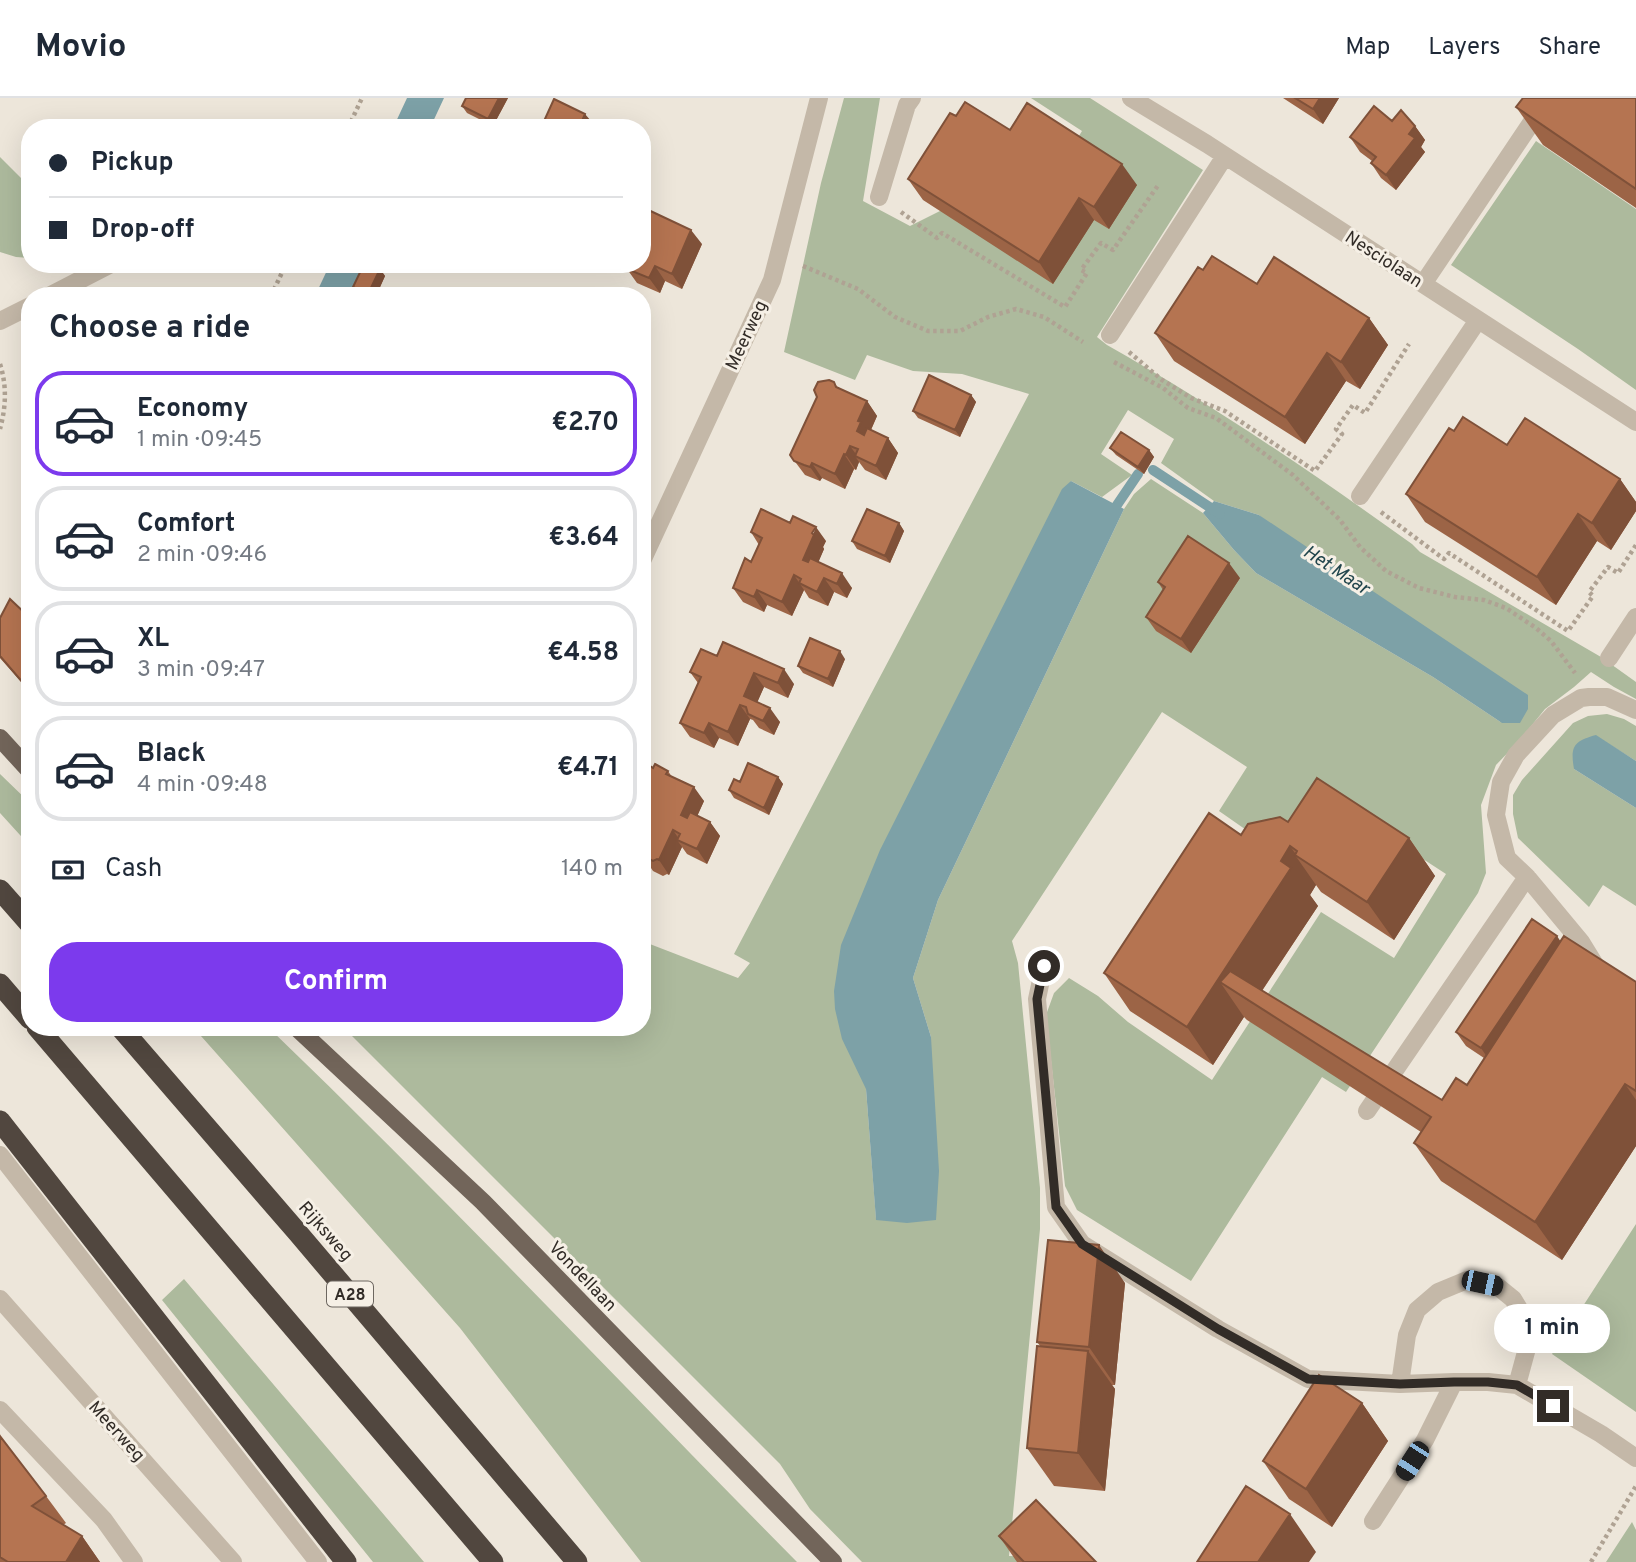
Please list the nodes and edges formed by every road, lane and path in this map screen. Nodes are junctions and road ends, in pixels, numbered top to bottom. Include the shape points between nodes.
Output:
1 (362, 98) edge
2 (820, 98) edge
3 (912, 98) edge
4 (1131, 98) edge
5 (1548, 98) edge
6 (352, 119) edge
7 (1225, 156) junction
8 (1159, 184) dead end
9 (879, 197) joint
10 (778, 255) junction
11 (94, 273) edge
12 (1423, 284) junction
13 (66, 287) edge
14 (21, 310) edge
15 (1478, 320) junction
16 (0, 321) edge
17 (1110, 335) joint
18 (1084, 343) dead end
19 (1409, 344) dead end
20 (1106, 356) dead end
21 (0, 364) edge
22 (1636, 422) edge
23 (0, 429) edge
24 (1360, 496) junction
25 (1336, 516) junction
26 (651, 542) edge
27 (1636, 545) edge
28 (1636, 617) edge
29 (1609, 658) dead end
30 (1589, 697) junction
31 (1636, 710) edge
32 (0, 738) edge
33 (21, 761) edge
34 (1527, 877) junction
35 (0, 890) edge
36 (21, 914) edge
37 (1044, 966) dead end
38 (1597, 968) edge
39 (0, 984) edge
40 (21, 1008) edge
41 (45, 1036) edge
42 (128, 1036) edge
43 (306, 1036) edge
44 (1367, 1111) edge
45 (0, 1121) edge
46 (0, 1155) edge
47 (0, 1299) edge
48 (7, 1318) edge
49 (1454, 1382) junction
50 (1400, 1384) junction
51 (1517, 1385) junction
52 (0, 1410) edge
53 (1636, 1458) edge
54 (1636, 1485) edge
55 (1373, 1521) dead end
56 (134, 1562) edge
57 (233, 1562) edge
58 (317, 1562) edge
59 (346, 1562) edge
60 (493, 1562) edge
61 (578, 1562) edge
62 (833, 1562) edge
63 (1591, 1562) edge

1 - 6 path
2 - 10 street, Meerweg
3 - 9 street
4 - 7 street, Nesciolaan
5 - 12 street
7 - 12 street, Nesciolaan
7 - 17 street
8 - 9 path via 1114,250 1101,243 1081,270 1087,273 1065,307 942,233 937,238
10 - 18 path via 858,289 895,317 928,331 960,331 1016,309 1044,317
10 - 26 street, Meerweg via 772,280
11 - 13 street
12 - 15 street, Nesciolaan
14 - 16 street
15 - 22 street, Nesciolaan
15 - 24 street
17 - 19 path via 1162,380 1225,411 1315,471 1342,434 1336,429 1347,413 1353,405 1365,414
20 - 25 path via 1163,388 1188,408 1216,418 1293,475
21 - 23 path via 5,394
24 - 25 path
24 - 27 path via 1444,559 1449,553 1568,631 1608,567 1618,573
25 - 30 path via 1386,571 1419,588 1506,608 1536,628 1576,674
28 - 29 street
30 - 31 street via 1607,696
30 - 34 street via 1553,715 1516,755 1501,782 1496,815 1507,858
32 - 33 main road
34 - 38 street
34 - 44 street
35 - 36 highway
37 - 50 street via 1037,999 1056,1207 1082,1244 1308,1379
39 - 40 highway
41 - 60 highway
42 - 61 highway, Rijksweg / A28
43 - 62 main road, Vondellaan via 483,1202
45 - 59 highway
46 - 58 street
47 - 48 street, Meerweg
48 - 57 street, Meerweg
49 - 50 street
49 - 51 street
49 - 55 street via 1425,1440
50 - 51 street via 1407,1335 1417,1310 1438,1292 1466,1280 1497,1286 1513,1299 1524,1318 1529,1341
51 - 53 street
52 - 56 street via 104,1520
54 - 63 path

